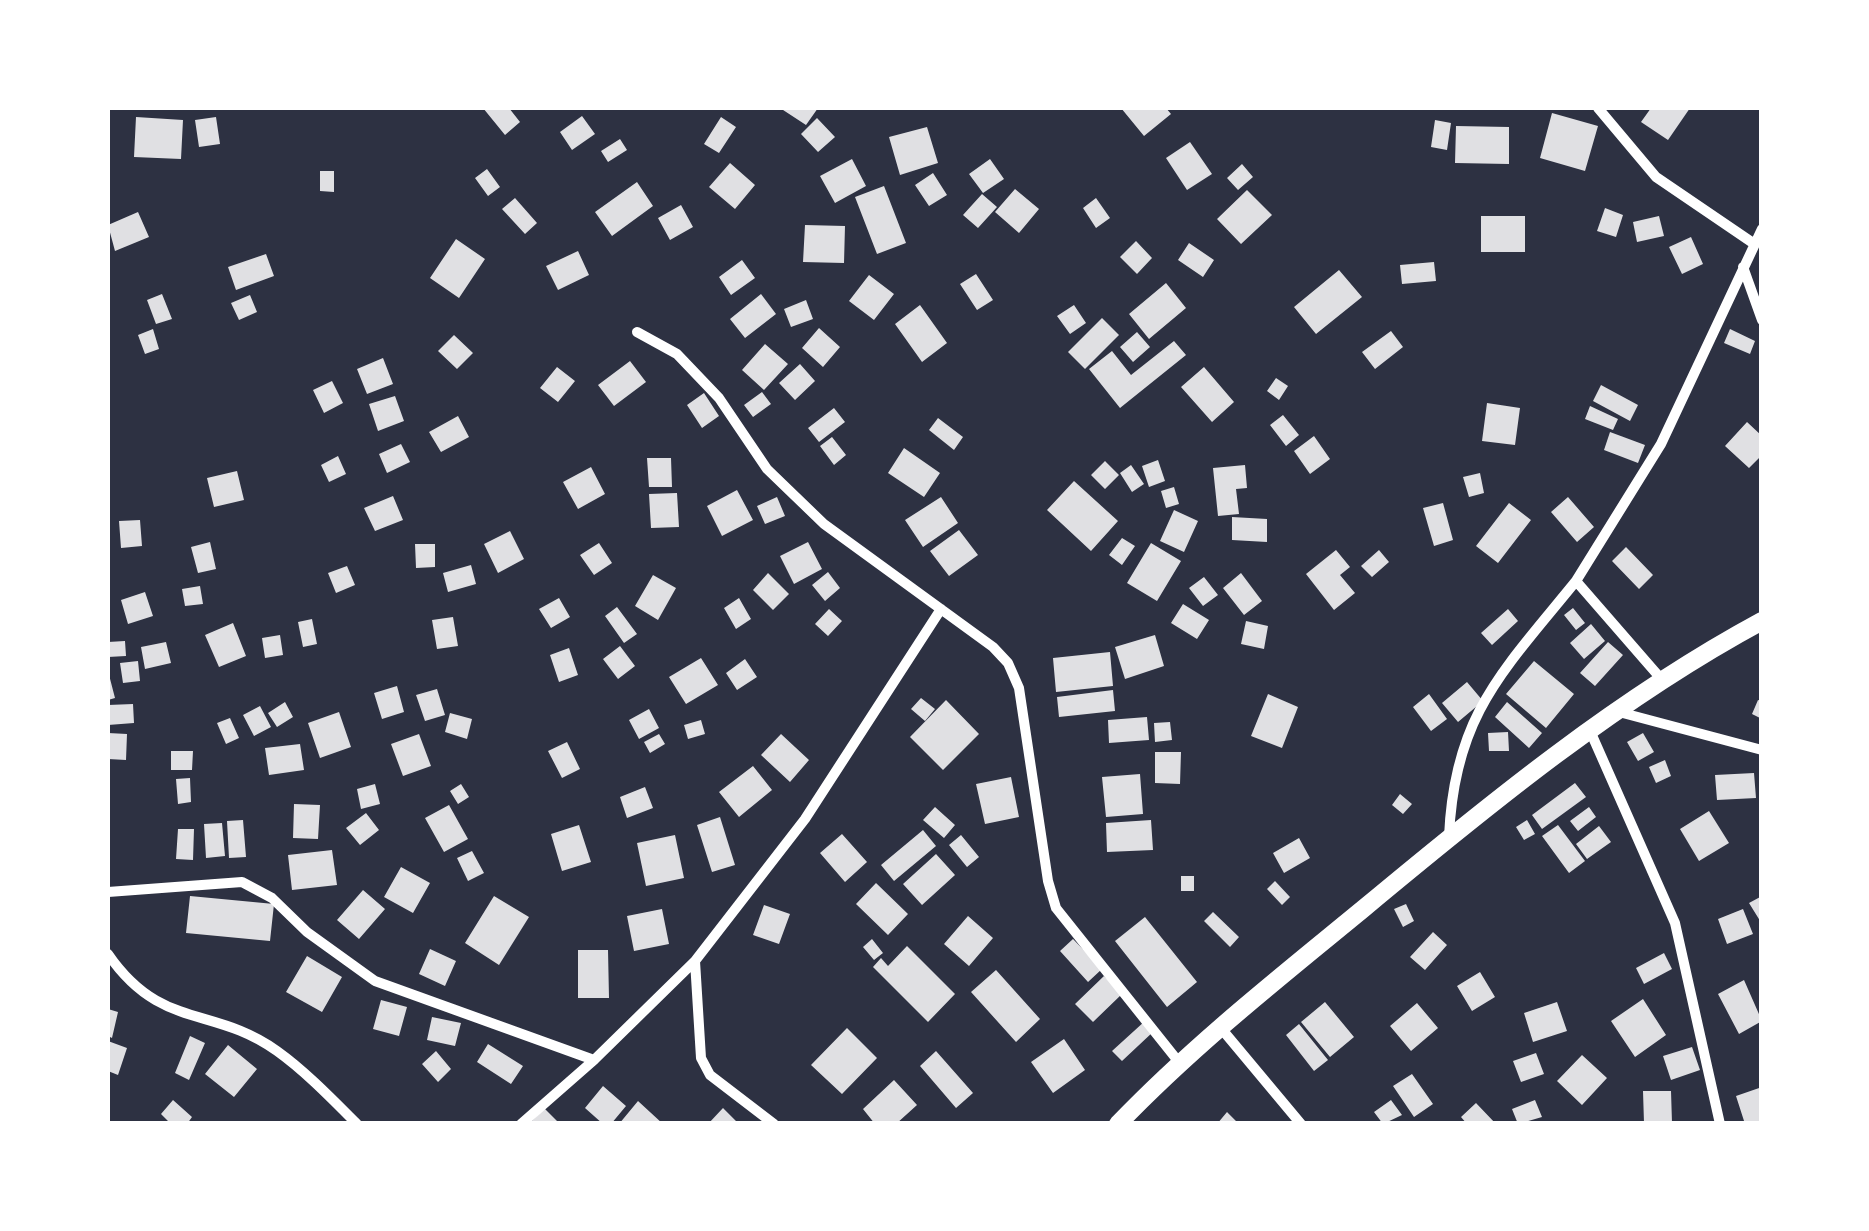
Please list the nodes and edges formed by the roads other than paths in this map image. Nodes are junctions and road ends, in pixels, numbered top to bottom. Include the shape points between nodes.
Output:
1 (1598, 108) edge
2 (1762, 229) edge
3 (1754, 243) junction
4 (1742, 266) junction
5 (1762, 320) edge
6 (637, 332) dead end
7 (1576, 581) junction
8 (941, 609) junction
9 (1762, 621) edge
10 (1664, 682) junction
11 (1619, 712) junction
12 (1591, 733) junction
13 (1762, 750) edge
14 (1449, 837) junction
15 (108, 892) edge
16 (108, 954) edge
17 (695, 960) junction
18 (1220, 1027) junction
19 (594, 1060) junction
20 (1178, 1061) junction
21 (357, 1124) edge
22 (521, 1124) edge
23 (774, 1124) edge
24 (1118, 1124) edge
25 (1301, 1124) edge
26 (1720, 1124) edge

1 - 3 street via 1656,176
2 - 3 street
3 - 4 street
4 - 5 street
4 - 7 street via 1661,444
6 - 8 street via 677,354 720,398 767,469 824,524
7 - 10 street
7 - 14 street via 1492,685 1462,746
8 - 17 street via 805,819
8 - 20 street via 993,647 1019,688 1056,908
9 - 10 street
10 - 11 street
11 - 12 street
11 - 13 street
12 - 14 street
12 - 26 street via 1675,923
14 - 18 street
15 - 19 street via 242,882 272,898 375,981
16 - 21 street via 148,999 276,1050
17 - 19 street
17 - 23 street via 701,1058 710,1075
18 - 20 street
18 - 25 street
19 - 22 street
20 - 24 street

